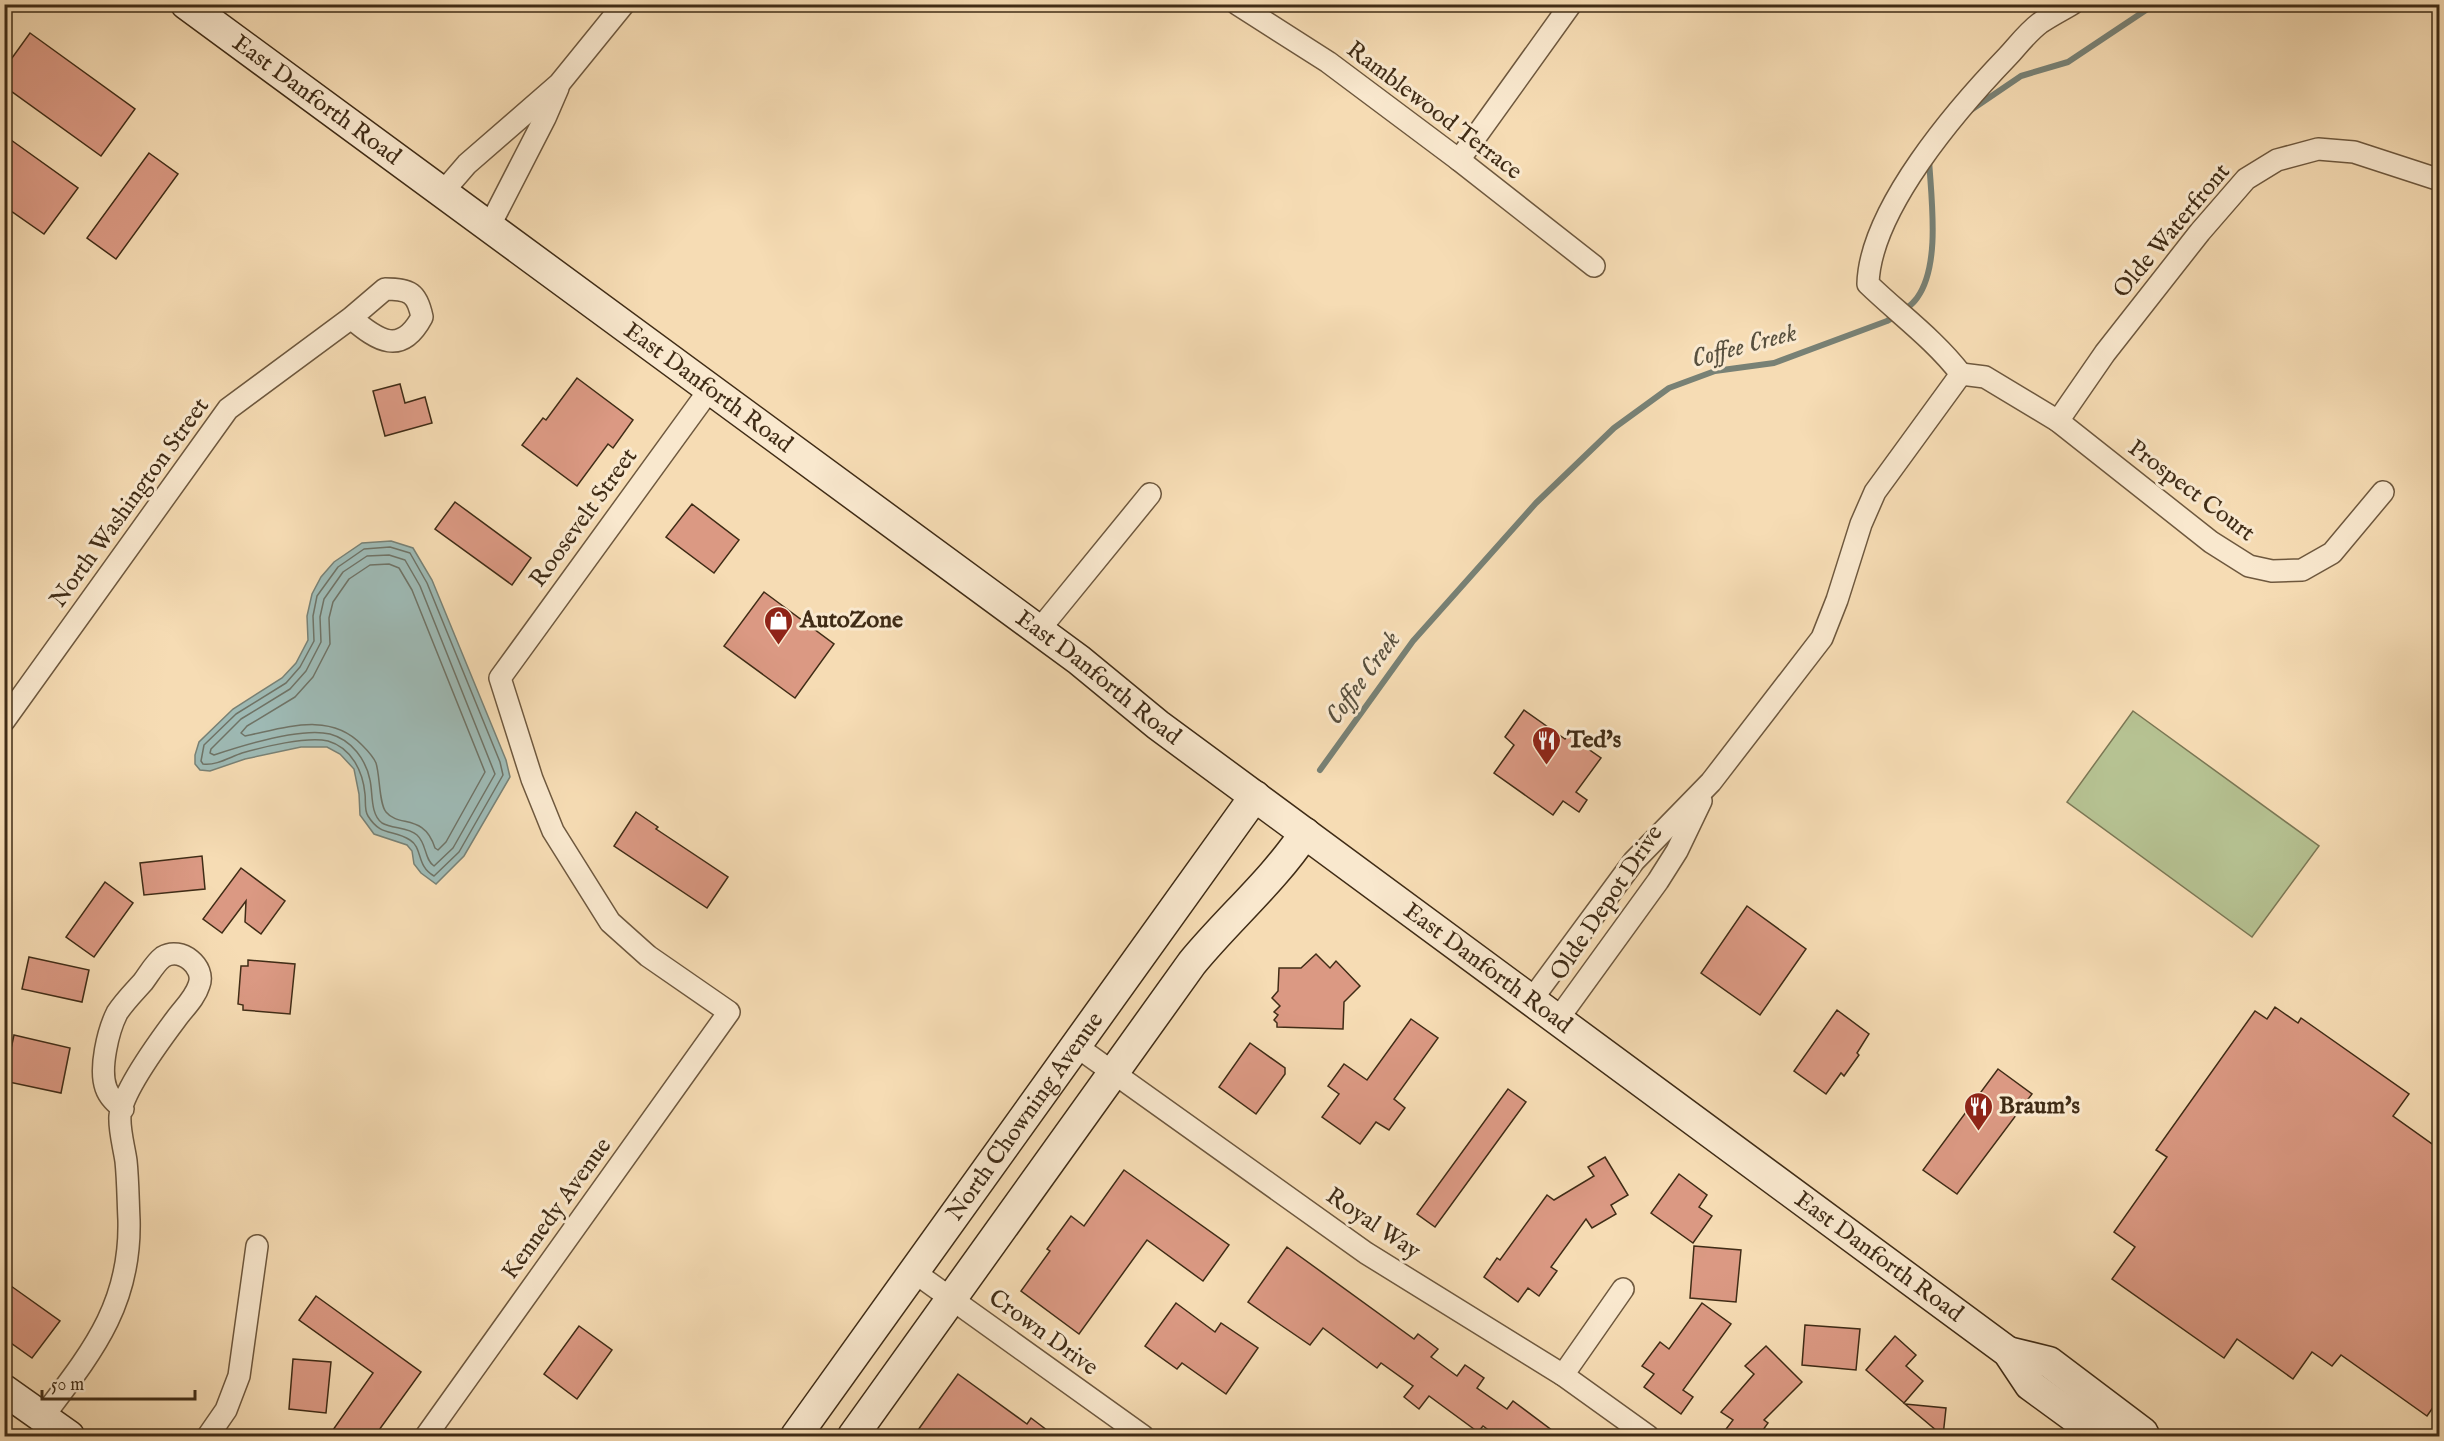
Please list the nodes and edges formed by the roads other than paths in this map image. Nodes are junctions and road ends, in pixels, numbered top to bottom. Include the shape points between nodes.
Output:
1 (186, 4) edge
2 (624, 4) edge
3 (1237, 4) edge
4 (1571, 4) edge
5 (2072, 4) edge
6 (559, 84) junction
7 (1459, 160) junction
8 (2439, 180) edge
9 (442, 193) junction
10 (489, 227) junction
11 (1594, 266) dead end
12 (351, 318) dead end
13 (1960, 374) junction
14 (710, 389) junction
15 (2058, 422) junction
16 (2384, 492) dead end
17 (1150, 494) dead end
18 (1039, 630) junction
19 (4, 721) edge
20 (1711, 782) junction
21 (1255, 796) junction
22 (1305, 833) junction
23 (1532, 999) junction
24 (729, 1012) joint
25 (1558, 1019) junction
26 (1076, 1046) junction
27 (1114, 1072) junction
28 (123, 1109) junction
29 (257, 1246) dead end
30 (914, 1272) junction
31 (1623, 1289) dead end
32 (952, 1299) junction
33 (2008, 1352) junction
34 (1563, 1375) junction
35 (4, 1390) edge
36 (42, 1418) junction
37 (1133, 1433) edge
38 (69, 1437) edge
39 (208, 1437) edge
40 (426, 1437) edge
41 (796, 1437) edge
42 (853, 1437) edge
43 (1648, 1437) edge
44 (2100, 1437) edge
45 (2144, 1437) edge

1 - 9 main road, East Danforth Road
2 - 6 street
3 - 7 street, Ramblewood Terrace via 1328,62
4 - 7 street
5 - 13 street via 2040,23 1937,135 1897,199 1869,266 1868,284 1946,354
6 - 9 street via 467,164
6 - 10 street
7 - 11 street, Ramblewood Terrace
8 - 15 street, Olde Waterfront via 2354,152 2318,149 2277,160 2246,179 2105,353
9 - 10 main road, East Danforth Road
10 - 14 main road, East Danforth Road
12 - 19 street, North Washington Street via 228,410
13 - 15 street, Prospect Court via 1985,376
13 - 20 street, Olde Depot Drive via 1875,492 1822,638
14 - 18 main road, East Danforth Road
14 - 24 street, Roosevelt Street via 500,678 552,831 610,922 648,956
15 - 16 street, Prospect Court via 2211,542 2249,566 2272,571 2302,570 2332,553
17 - 18 street
18 - 21 main road, East Danforth Road
20 - 23 street, Olde Depot Drive via 1634,861
20 - 25 street, Olde Depot Drive via 1659,881
21 - 22 main road, East Danforth Road
21 - 26 main road, North Chowning Avenue
22 - 23 main road, East Danforth Road
22 - 27 main road, North Chowning Avenue via 1289,858 1192,963
23 - 25 main road, East Danforth Road
24 - 40 street, Kennedy Avenue
25 - 33 main road, East Danforth Road
26 - 27 street, Royal Way
26 - 30 main road, North Chowning Avenue
27 - 32 main road, North Chowning Avenue
27 - 34 street, Royal Way via 1366,1253
28 - 28 street via 154,1048 197,993 200,969 191,960 174,954 162,958 118,1012 106,1044 105,1088
28 - 36 street via 120,1115 129,1223 124,1279 108,1324 85,1362
29 - 39 street via 239,1376 226,1410
30 - 32 street, Crown Drive
30 - 41 main road, North Chowning Avenue
31 - 34 street
32 - 37 street, Crown Drive
32 - 42 main road, North Chowning Avenue
33 - 44 main road, East Danforth Road via 2030,1385
33 - 45 main road, East Danforth Road via 2049,1362
34 - 43 street, Royal Way
35 - 36 main road
36 - 38 main road

